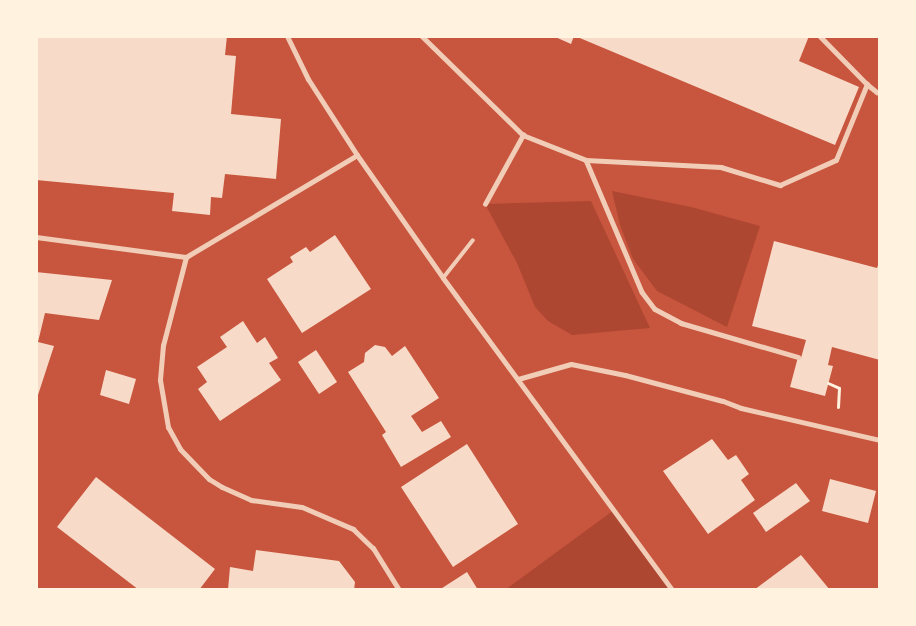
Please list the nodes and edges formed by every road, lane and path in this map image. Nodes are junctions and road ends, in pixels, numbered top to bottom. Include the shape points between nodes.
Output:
1 (287, 36) edge
2 (422, 36) edge
3 (820, 36) edge
4 (867, 84) junction
5 (877, 92) dead end
6 (523, 135) junction
7 (357, 155) junction
8 (586, 160) junction
9 (485, 204) dead end
10 (36, 237) edge
11 (473, 240) dead end
12 (186, 257) junction
13 (443, 278) junction
14 (798, 357) dead end
15 (518, 379) junction
16 (828, 383) dead end
17 (839, 388) dead end
18 (880, 440) edge
19 (399, 590) edge
20 (672, 590) edge

1 - 7 street via 308,79
2 - 6 street
3 - 4 street
4 - 5 street
4 - 8 street via 836,160 780,186 722,167
6 - 8 street
6 - 9 street
7 - 12 street
7 - 13 street
8 - 14 street via 642,292 655,309 681,323
10 - 12 street
11 - 13 lane
12 - 19 street via 163,345 160,380 168,427 180,449 222,487 251,500 302,506 353,529 373,548
13 - 15 street
15 - 18 street via 571,364
15 - 20 street
16 - 17 path

